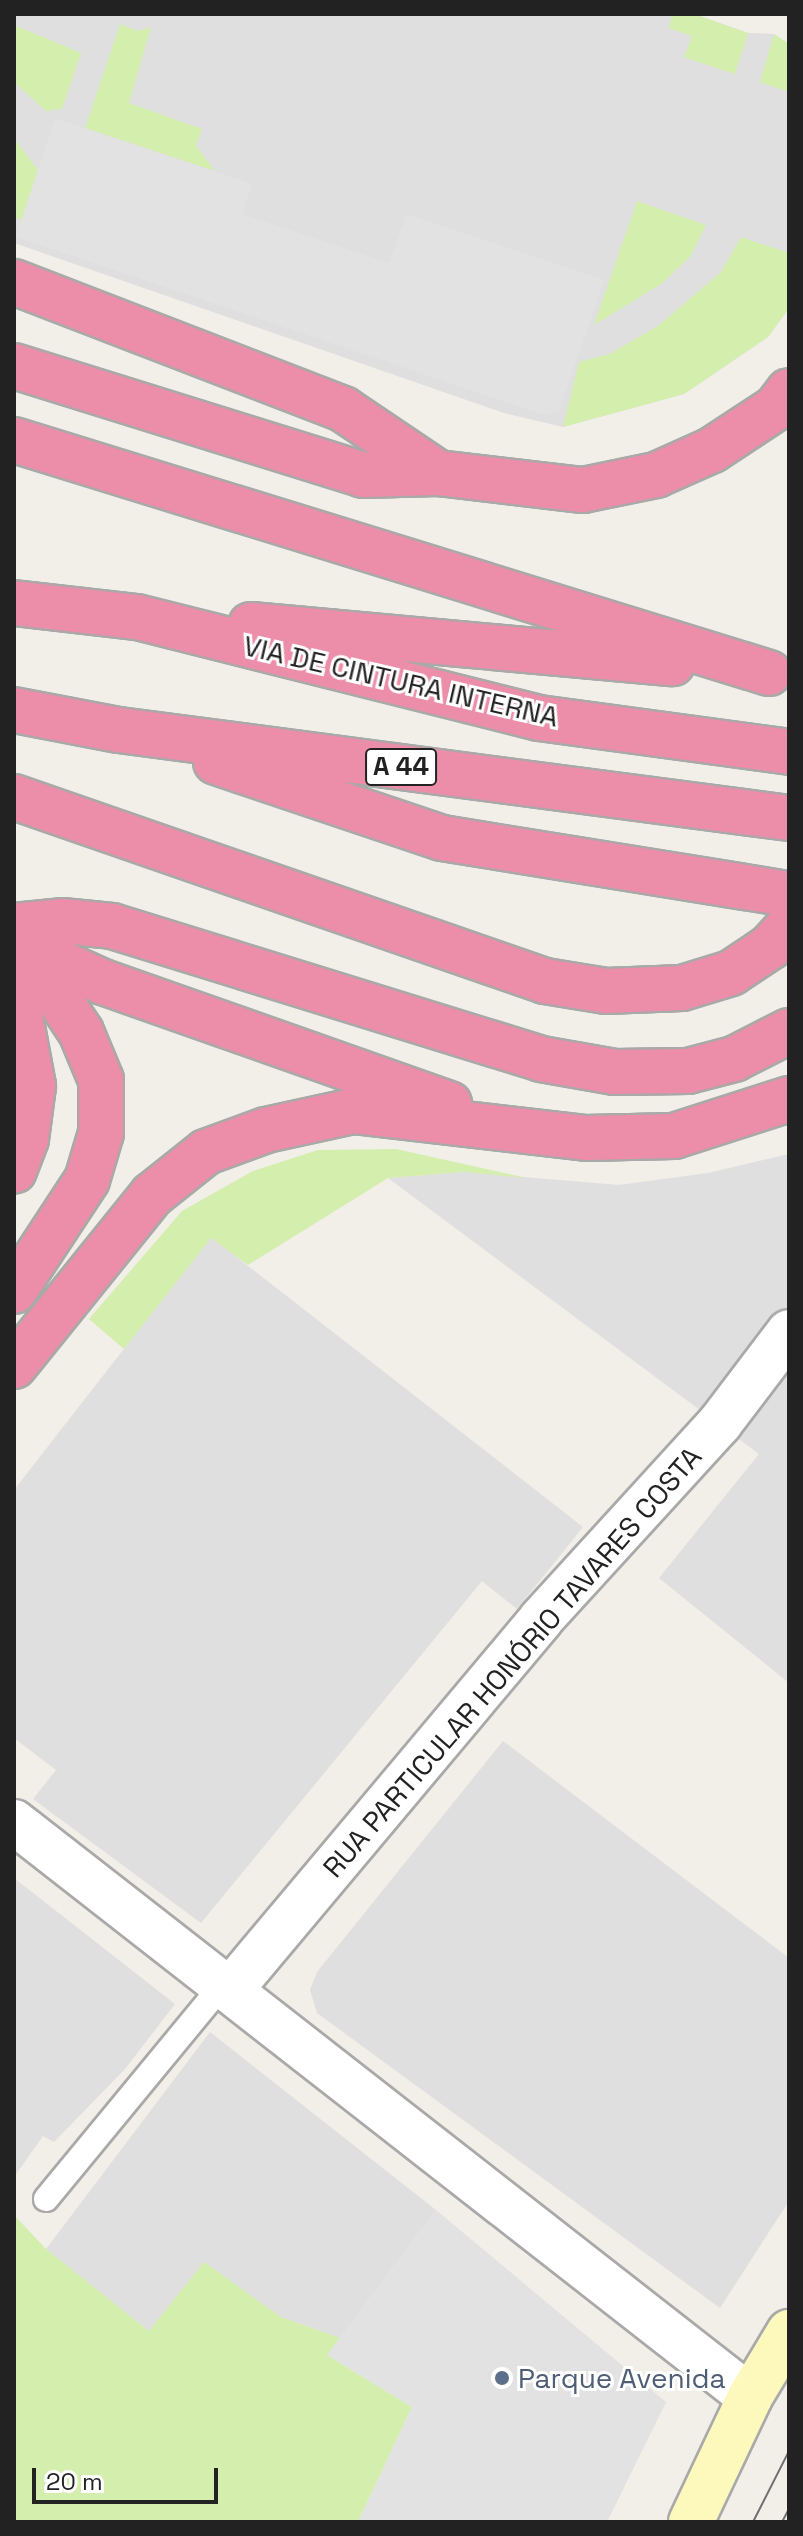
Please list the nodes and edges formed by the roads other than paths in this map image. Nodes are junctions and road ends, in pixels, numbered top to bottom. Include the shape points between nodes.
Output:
1 (14, 282) edge
2 (14, 366) edge
3 (789, 391) edge
4 (14, 440) edge
5 (438, 473) junction
6 (14, 603) edge
7 (137, 617) junction
8 (779, 674) edge
9 (14, 710) edge
10 (119, 730) junction
11 (789, 752) edge
12 (14, 797) edge
13 (789, 818) edge
14 (789, 894) edge
15 (789, 926) edge
16 (14, 929) edge
17 (14, 984) edge
18 (789, 1031) edge
19 (789, 1099) edge
20 (511, 1126) junction
21 (14, 1171) edge
22 (14, 1291) edge
23 (789, 1332) edge
24 (14, 1366) edge
25 (14, 1822) edge
26 (227, 1987) junction
27 (46, 2199) dead end
28 (789, 2332) edge
29 (750, 2397) junction
30 (691, 2522) edge

1 - 5 highway via 343,409
2 - 5 highway via 329,467 397,478
3 - 5 highway via 776,408 712,450 656,475 583,490
4 - 8 highway
6 - 7 highway, VIA DE CINTURA INTERNA
7 - 8 highway via 389,634
7 - 11 highway, VIA DE CINTURA INTERNA via 539,718
9 - 10 highway, A 44
10 - 13 highway, A 44
10 - 14 highway via 442,838
12 - 15 highway via 482,963 606,991 682,988 731,973 770,947
16 - 18 highway via 62,921 112,926 541,1059 615,1072 688,1071 734,1059
16 - 20 highway via 61,963 103,982
16 - 22 highway via 81,1032 101,1080 101,1133 87,1180
17 - 21 highway via 33,1086 26,1139
19 - 20 highway via 674,1136 586,1138
20 - 24 highway via 353,1111 266,1130 206,1152 152,1195
23 - 26 street, RUA PARTICULAR HONÓRIO TAVARES COSTA via 720,1423 541,1619
25 - 26 street
26 - 27 lane
26 - 29 street
28 - 29 main road
29 - 30 main road

